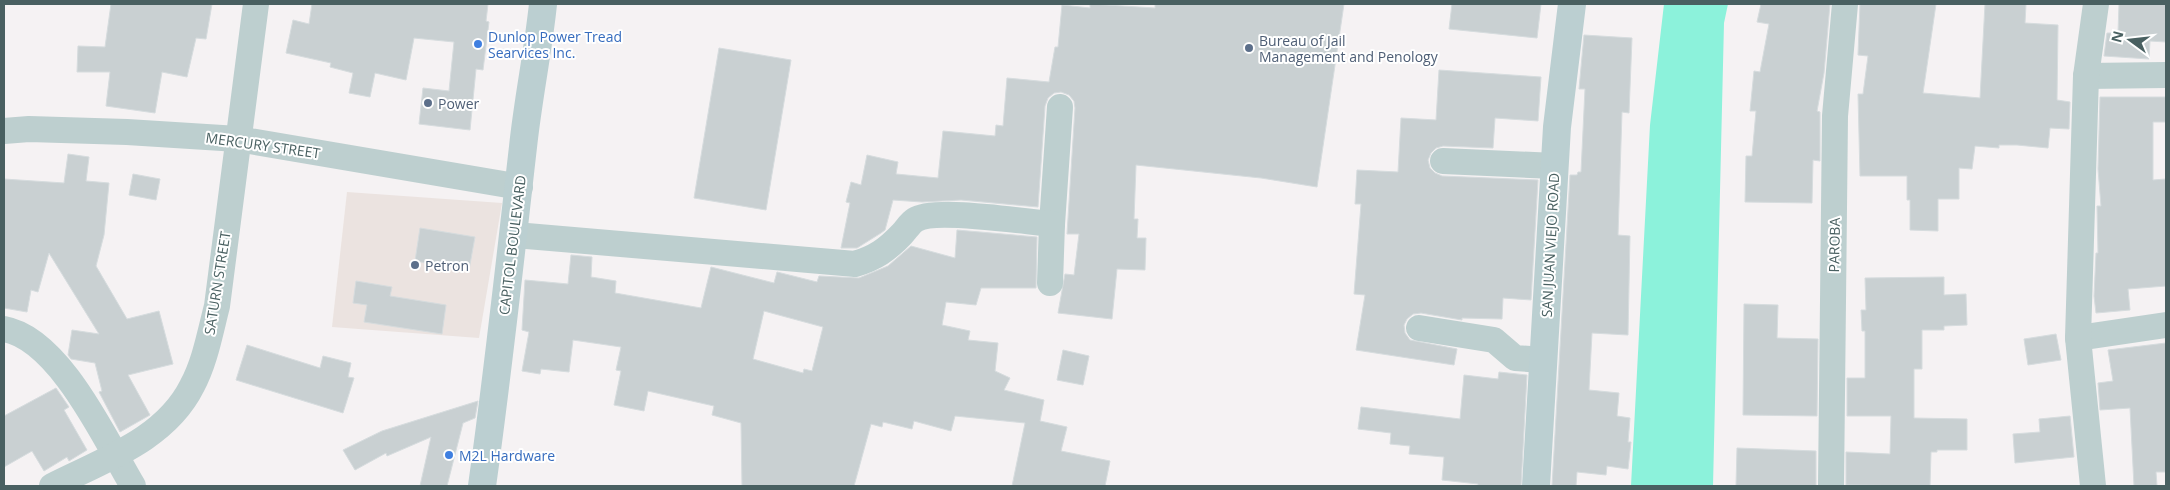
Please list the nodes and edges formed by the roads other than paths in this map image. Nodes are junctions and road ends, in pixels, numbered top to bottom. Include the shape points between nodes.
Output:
1 (256, 4) edge
2 (543, 4) edge
3 (1572, 4) edge
4 (1845, 4) edge
5 (2096, 4) edge
6 (2166, 75) edge
7 (2086, 76) junction
8 (1060, 107) dead end
9 (4, 131) edge
10 (238, 139) junction
11 (1443, 161) dead end
12 (1555, 166) junction
13 (520, 187) junction
14 (1052, 224) junction
15 (515, 235) junction
16 (1050, 283) dead end
17 (2166, 325) edge
18 (4, 328) edge
19 (1419, 328) dead end
20 (2078, 338) junction
21 (1543, 360) junction
22 (114, 454) junction
23 (52, 486) edge
24 (133, 486) edge
25 (482, 486) edge
26 (1536, 486) edge
27 (1830, 486) edge
28 (2092, 486) edge

1 - 10 street, SATURN STREET
2 - 13 main road, CAPITOL BOULEVARD
3 - 12 main road, SAN JUAN VIEJO ROAD
4 - 27 street, PAROBA via 1835,116
5 - 7 street
6 - 7 street
7 - 20 street
8 - 14 street
9 - 10 street, MERCURY STREET via 127,132
10 - 13 street, MERCURY STREET
10 - 22 street, SATURN STREET via 217,306 205,354 192,387 170,420 149,437
11 - 12 street
12 - 21 main road, SAN JUAN VIEJO ROAD
13 - 15 main road, CAPITOL BOULEVARD
14 - 15 street via 931,214 915,219 890,247 875,258 854,264
14 - 16 street
15 - 25 main road, CAPITOL BOULEVARD
17 - 20 street
18 - 22 street via 13,330 43,351 61,370 78,390
19 - 21 street via 1494,340 1515,358
20 - 28 street
21 - 26 main road, SAN JUAN VIEJO ROAD
22 - 23 street, SATURN STREET
22 - 24 street

